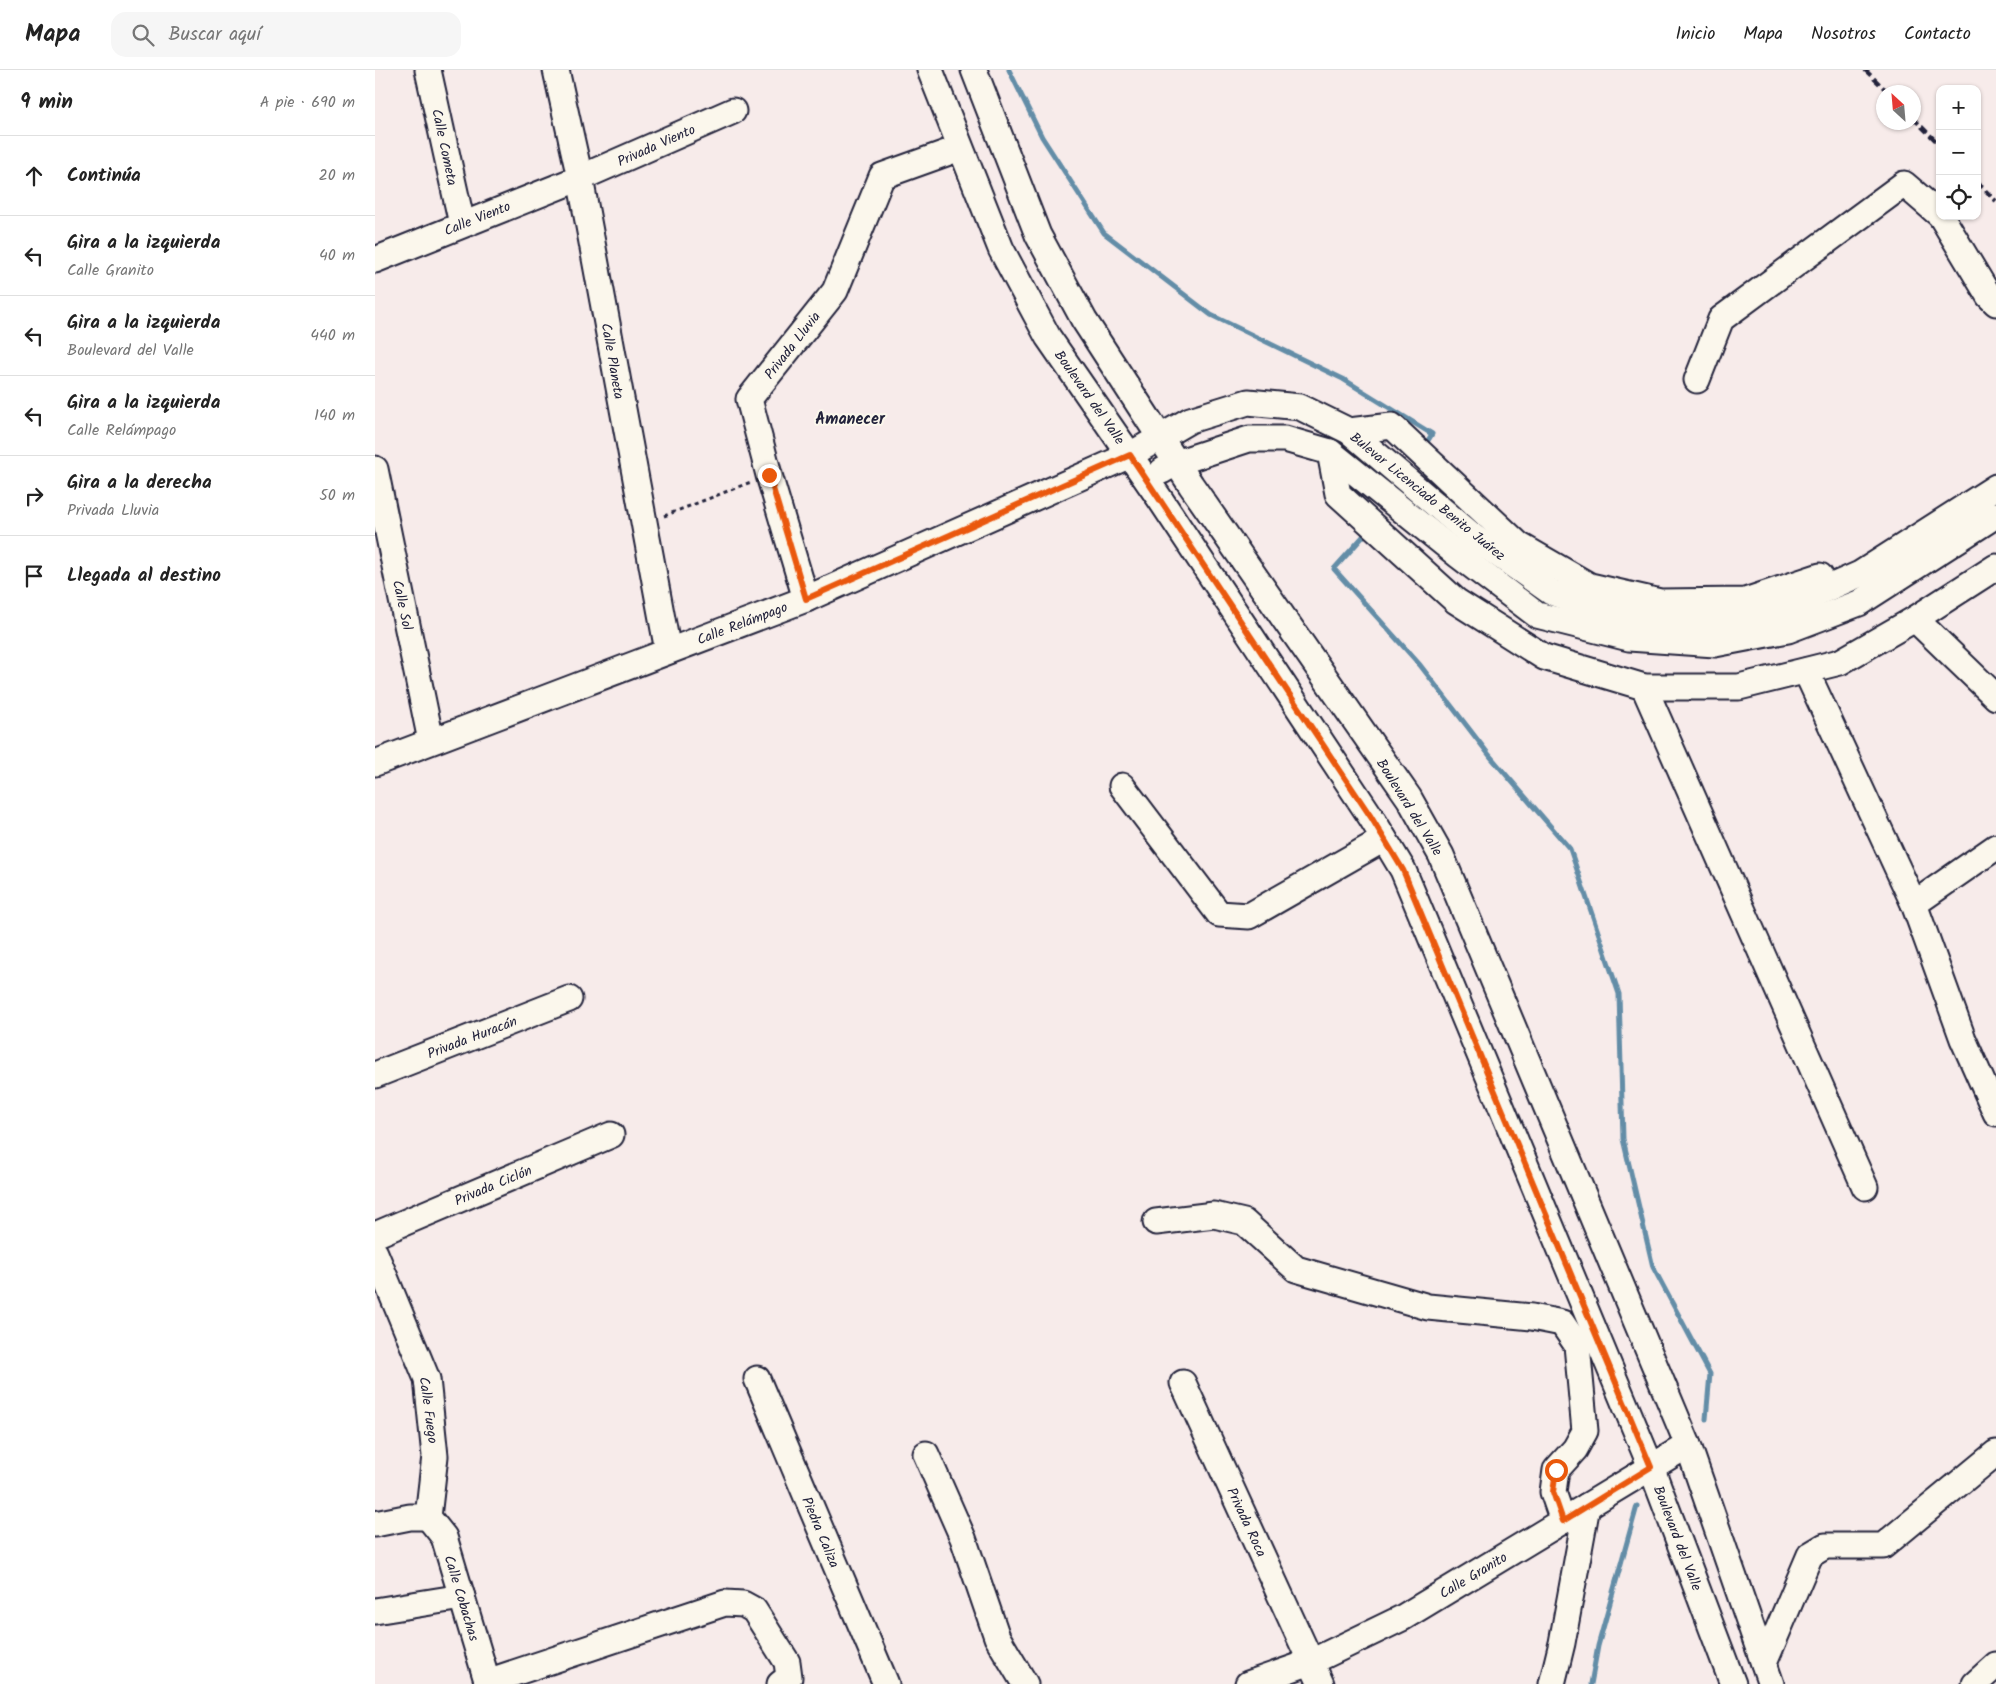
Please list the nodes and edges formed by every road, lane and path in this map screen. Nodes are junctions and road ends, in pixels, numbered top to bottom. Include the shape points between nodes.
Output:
1 (428, 70) edge
2 (556, 70) edge
3 (930, 70) edge
4 (973, 70) edge
5 (733, 111) dead end
6 (960, 148) junction
7 (579, 178) junction
8 (1936, 211) edge
9 (1944, 220) edge
10 (462, 224) junction
11 (375, 260) edge
12 (1996, 304) edge
13 (1697, 380) dead end
14 (1349, 431) junction
15 (1160, 437) junction
16 (1329, 452) junction
17 (1130, 455) junction
18 (1176, 463) junction
19 (1996, 468) edge
20 (375, 470) edge
21 (769, 475) junction
22 (1147, 479) junction
23 (1996, 487) edge
24 (1996, 516) edge
25 (643, 524) junction
26 (1996, 567) edge
27 (806, 599) junction
28 (1915, 620) junction
29 (668, 652) junction
30 (1806, 671) junction
31 (1644, 687) junction
32 (1996, 697) edge
33 (431, 741) junction
34 (375, 763) edge
35 (1123, 786) dead end
36 (1384, 839) junction
37 (1996, 847) edge
38 (1914, 904) junction
39 (569, 1000) dead end
40 (375, 1075) edge
41 (1996, 1113) edge
42 (611, 1135) dead end
43 (1865, 1187) dead end
44 (1157, 1222) dead end
45 (375, 1235) edge
46 (375, 1253) edge
47 (757, 1379) dead end
48 (1183, 1383) dead end
49 (1687, 1445) junction
50 (1996, 1453) edge
51 (926, 1454) dead end
52 (1651, 1467) junction
53 (1587, 1506) junction
54 (428, 1517) junction
55 (1563, 1521) junction
56 (375, 1524) edge
57 (462, 1597) junction
58 (375, 1611) edge
59 (1311, 1662) junction
60 (1996, 1666) edge
61 (1767, 1674) edge
62 (487, 1683) edge
63 (780, 1684) edge
64 (886, 1684) edge
65 (1025, 1684) edge
66 (1248, 1684) edge
67 (1321, 1684) edge
68 (1552, 1684) edge
69 (1733, 1684) edge
70 (1975, 1684) edge

1 - 10 street, Calle Cometa
2 - 7 street, Calle Planeta
3 - 6 street, Boulevard del Valle
4 - 15 street, Boulevard del Valle via 1039,235 1084,320
5 - 7 street, Privada Viento
6 - 17 street, Boulevard del Valle via 1001,249 1048,337
6 - 21 street, Privada Lluvia via 882,176 835,291 749,399
7 - 10 street, Calle Viento
7 - 25 street, Calle Planeta
8 - 13 street via 1904,184 1721,318
9 - 12 street
10 - 11 street, Calle Viento
14 - 15 street, Bulevar Licenciado Benito Juárez via 1300,406 1247,402 1190,420
14 - 19 street via 1392,426 1519,545 1590,586 1660,602 1745,601 1837,571
14 - 23 street, Bulevar Licenciado Benito Juárez via 1475,538 1551,592 1627,619 1714,620 1778,610 1860,574
15 - 17 street, Bulevar Licenciado Benito Juárez
15 - 18 street, Boulevard del Valle
16 - 18 street, Bulevar Licenciado Benito Juárez via 1285,439 1249,439
16 - 24 street, Bulevar Licenciado Benito Juárez via 1537,615 1629,638 1715,644 1788,630 1859,603
16 - 31 street via 1338,494 1456,601 1544,657
17 - 22 street, Boulevard del Valle
17 - 27 street, Calle Relámpago
18 - 22 street, Bulevar Licenciado Benito Juárez
18 - 49 street, Boulevard del Valle via 1409,798 1441,855
20 - 33 street, Calle Sol
21 - 25 path
21 - 27 street, Privada Lluvia
22 - 36 street, Boulevard del Valle
25 - 29 street, Calle Planeta
26 - 28 street
27 - 29 street, Calle Relámpago
28 - 30 street via 1840,662
28 - 32 street
29 - 33 street, Calle Relámpago
30 - 31 street via 1739,686
30 - 38 street
31 - 43 street
33 - 34 street, Calle Relámpago
35 - 36 street via 1219,914 1249,916
36 - 52 street, Boulevard del Valle via 1403,870
37 - 38 street
38 - 41 street via 1963,1039
39 - 40 street, Privada Huracán
42 - 45 street, Privada Ciclón
44 - 55 street via 1214,1215 1244,1222 1296,1269 1428,1307 1533,1317 1562,1323 1577,1345 1585,1430 1575,1449 1556,1470 1553,1492
46 - 54 street, Calle Fuego via 427,1379 435,1456
47 - 64 street, Piedra Caliza
48 - 59 street, Privada Roca
49 - 52 street, Calle Granito
49 - 61 street, Boulevard del Valle
50 - 61 street via 1883,1546 1825,1546 1810,1555
51 - 65 street via 963,1538 997,1638
52 - 53 street, Calle Granito
52 - 69 street, Boulevard del Valle
53 - 55 street, Calle Granito
53 - 68 street
54 - 56 street
54 - 57 street, Calle Cobachas via 444,1537
55 - 59 street, Calle Granito via 1402,1618
57 - 58 street
57 - 62 street, Calle Cobachas
59 - 66 street, Calle Granito
59 - 67 street, Privada Roca
60 - 70 street
62 - 63 street via 725,1603 743,1604 754,1610 787,1662 789,1677

